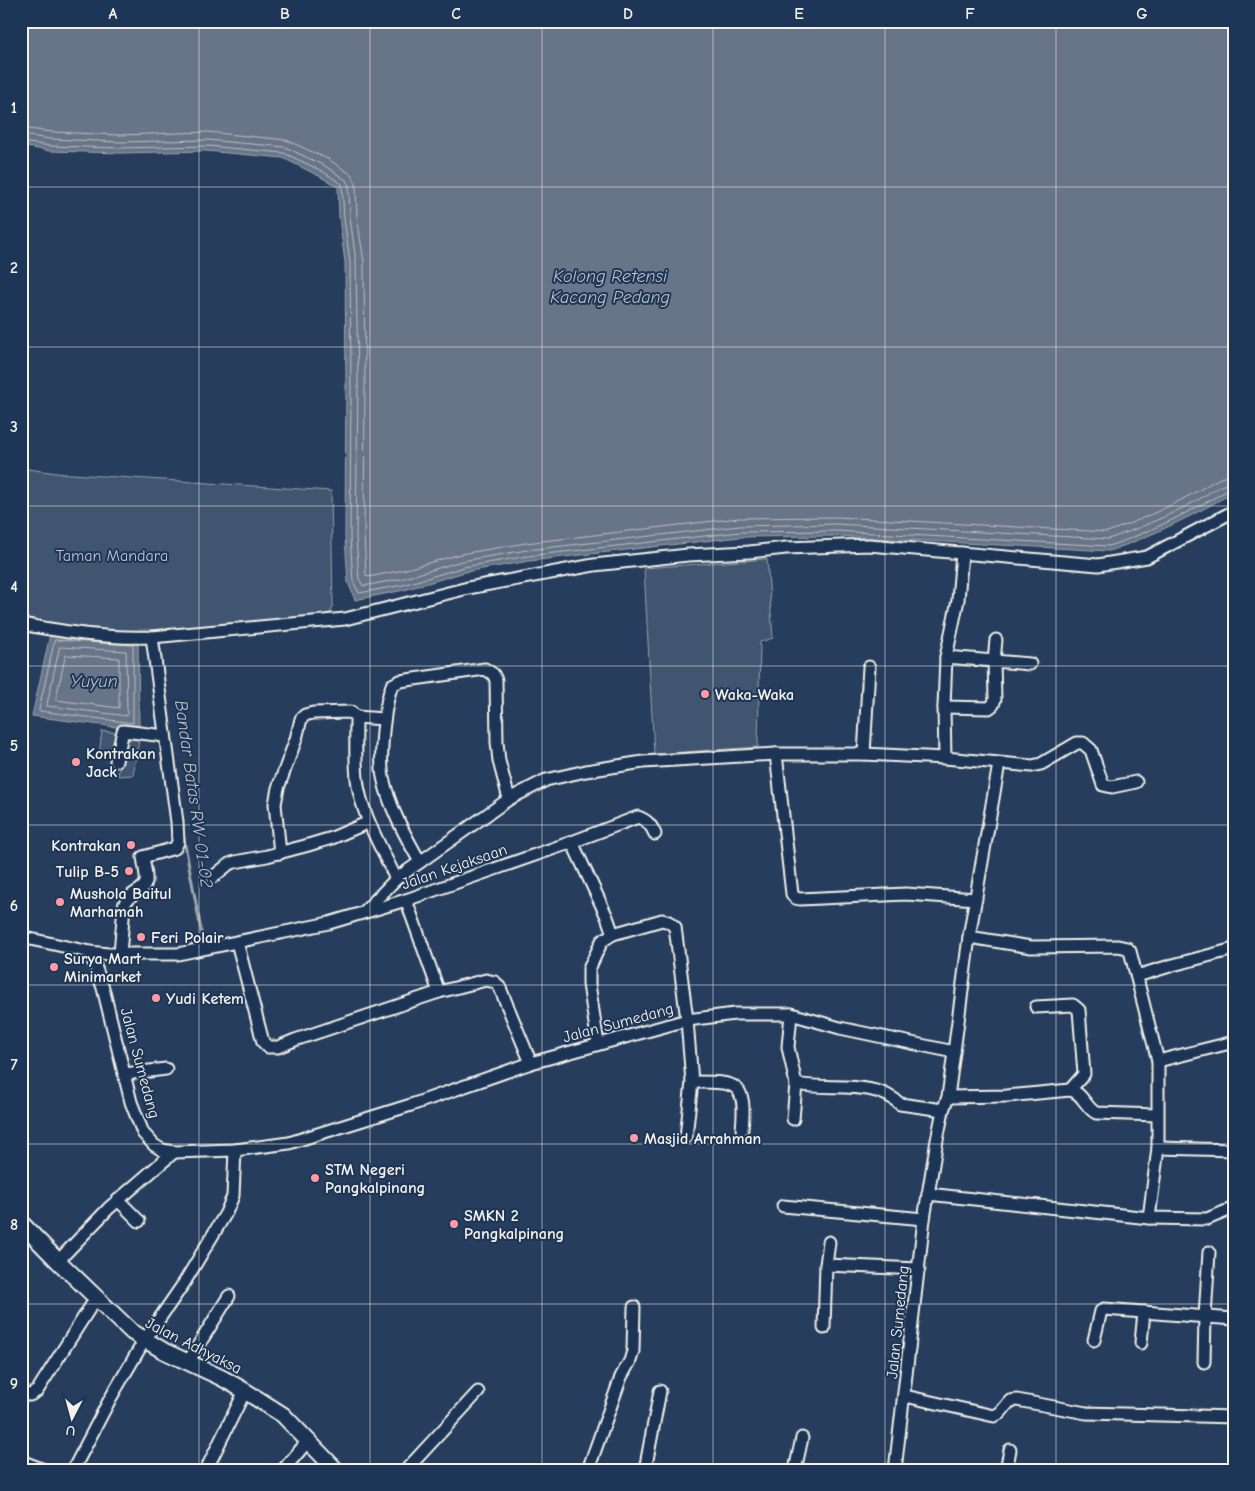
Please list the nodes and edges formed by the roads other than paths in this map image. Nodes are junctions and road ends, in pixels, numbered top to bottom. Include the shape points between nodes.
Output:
1 (1234, 511) edge
2 (962, 553) junction
3 (21, 624) edge
4 (152, 637) junction
5 (996, 640) dead end
6 (946, 657) junction
7 (994, 661) junction
8 (1030, 664) dead end
9 (869, 668) dead end
10 (944, 707) junction
11 (356, 717) junction
12 (384, 719) junction
13 (165, 736) junction
14 (776, 754) junction
15 (864, 754) junction
16 (944, 758) junction
17 (116, 761) dead end
18 (1000, 764) junction
19 (1136, 782) dead end
20 (509, 799) junction
21 (369, 822) junction
22 (655, 834) dead end
23 (572, 842) junction
24 (280, 853) junction
25 (420, 862) junction
26 (212, 877) dead end
27 (396, 879) junction
28 (976, 899) junction
29 (406, 900) junction
30 (362, 914) junction
31 (613, 934) junction
32 (21, 937) edge
33 (969, 937) junction
34 (237, 942) junction
35 (1234, 950) edge
36 (90, 952) junction
37 (120, 954) junction
38 (1137, 976) junction
39 (439, 992) junction
40 (1036, 1007) dead end
41 (791, 1014) junction
42 (687, 1020) junction
43 (1234, 1042) edge
44 (598, 1044) junction
45 (954, 1052) junction
46 (1158, 1060) junction
47 (531, 1063) junction
48 (166, 1069) dead end
49 (125, 1074) junction
50 (692, 1082) junction
51 (796, 1084) junction
52 (1070, 1090) junction
53 (948, 1097) junction
54 (943, 1110) junction
55 (1157, 1115) junction
56 (793, 1120) dead end
57 (742, 1129) dead end
58 (686, 1137) dead end
59 (1158, 1148) junction
60 (235, 1150) junction
61 (1234, 1150) edge
62 (174, 1152) junction
63 (928, 1194) junction
64 (118, 1200) junction
65 (783, 1206) dead end
66 (1234, 1208) edge
67 (1149, 1218) junction
68 (924, 1219) junction
69 (139, 1221) dead end
70 (21, 1223) edge
71 (829, 1242) dead end
72 (1210, 1252) dead end
73 (58, 1261) junction
74 (826, 1265) junction
75 (919, 1269) junction
76 (229, 1296) dead end
77 (96, 1298) junction
78 (634, 1307) dead end
79 (1144, 1312) junction
80 (1205, 1317) junction
81 (1234, 1319) edge
82 (824, 1328) dead end
83 (1094, 1340) dead end
84 (144, 1341) junction
85 (1141, 1344) dead end
86 (188, 1362) junction
87 (1204, 1362) dead end
88 (245, 1391) junction
89 (660, 1391) dead end
90 (478, 1392) dead end
91 (21, 1394) edge
92 (905, 1396) junction
93 (1234, 1417) edge
94 (802, 1438) dead end
95 (308, 1441) junction
96 (1010, 1450) dead end
97 (21, 1461) edge
98 (44, 1470) edge
99 (72, 1470) edge
100 (206, 1470) edge
101 (284, 1470) edge
102 (336, 1470) edge
103 (406, 1470) edge
104 (588, 1470) edge
105 (645, 1470) edge
106 (795, 1470) edge
107 (895, 1470) edge
108 (1006, 1470) edge

1 - 2 street via 1147,557 1090,564
2 - 4 street via 869,544 594,565 468,588 345,619
2 - 6 street via 958,600
3 - 4 street via 93,636
4 - 13 street
5 - 7 street
6 - 7 street
6 - 10 street
7 - 8 street
7 - 10 street via 993,705 989,708
9 - 15 street
10 - 16 street
11 - 12 street
11 - 21 street via 357,779
11 - 24 street via 352,712 313,712 300,719 275,804
12 - 20 street via 392,685 400,681 485,670 493,674 496,680 499,761
12 - 25 street via 382,776
13 - 17 street via 123,732
13 - 37 street via 178,842 175,848 143,857 145,886 126,899
14 - 15 street
14 - 20 street via 609,766 546,780
14 - 28 street via 795,898 906,894
15 - 16 street
16 - 18 street
18 - 19 street via 1036,766 1083,742 1091,750 1103,785 1112,787
18 - 28 street
20 - 25 street
21 - 24 street via 332,838
21 - 27 street
22 - 23 street, Jalan Kejaksaan via 651,825 638,817
23 - 29 street, Jalan Kejaksaan
23 - 31 street
24 - 26 street via 229,864
25 - 27 street
27 - 30 street
28 - 33 street
29 - 30 street, Jalan Kejaksaan
29 - 39 street
30 - 34 street, Jalan Kejaksaan
31 - 42 street via 662,920 675,927
31 - 44 street via 602,941 589,969
32 - 36 street
33 - 38 street via 1031,947 1123,946 1130,951
33 - 45 street
34 - 37 street, Jalan Kejaksaan via 178,954
34 - 39 street via 262,1042 268,1047
35 - 38 street
36 - 37 street, Jalan Kejaksaan
36 - 49 street, Jalan Sumedang via 103,988
38 - 46 street
39 - 47 street via 486,980 495,982
40 - 52 street via 1074,1005 1080,1010 1084,1074
41 - 42 street, Jalan Sumedang via 735,1014
41 - 45 street, Jalan Sumedang
41 - 51 street via 788,1047
42 - 44 street, Jalan Sumedang
42 - 50 street
43 - 46 street
44 - 47 street, Jalan Sumedang
45 - 53 street, Jalan Sumedang
46 - 55 street
47 - 60 street, Jalan Sumedang via 412,1105 289,1143
48 - 49 street
49 - 62 street, Jalan Sumedang via 143,1133 162,1150
50 - 57 street via 720,1082 738,1089 744,1109
50 - 58 street
51 - 54 street via 875,1090 900,1104
51 - 56 street
52 - 53 street
52 - 55 street via 1079,1094 1096,1113
53 - 54 street, Jalan Sumedang
54 - 63 street, Jalan Sumedang
55 - 59 street
59 - 61 street
59 - 67 street
60 - 62 street, Jalan Sumedang
60 - 84 street via 233,1196 226,1214
62 - 64 street
63 - 67 street
63 - 68 street, Jalan Sumedang
64 - 69 street
64 - 73 street
65 - 68 street
66 - 67 street via 1207,1219
68 - 75 street, Jalan Sumedang
70 - 73 street, Jalan Adhyaksa
71 - 74 street
72 - 80 street
73 - 77 street, Jalan Adhyaksa
74 - 75 street
74 - 82 street
75 - 92 street, Jalan Sumedang
76 - 86 street
77 - 84 street, Jalan Adhyaksa
77 - 91 street via 37,1391 30,1396
78 - 104 street via 633,1351
79 - 80 street
79 - 83 street via 1104,1309
79 - 85 street
80 - 81 street
80 - 87 street
84 - 86 street, Jalan Adhyaksa
84 - 99 street
86 - 88 street, Jalan Adhyaksa
88 - 95 street, Jalan Adhyaksa via 283,1415
88 - 100 street
89 - 105 street
90 - 103 street
92 - 93 street via 994,1416 1010,1401 1016,1400 1086,1413
92 - 107 street, Jalan Sumedang
94 - 106 street
95 - 101 street
95 - 102 street, Jalan Adhyaksa
96 - 108 street
97 - 98 street

